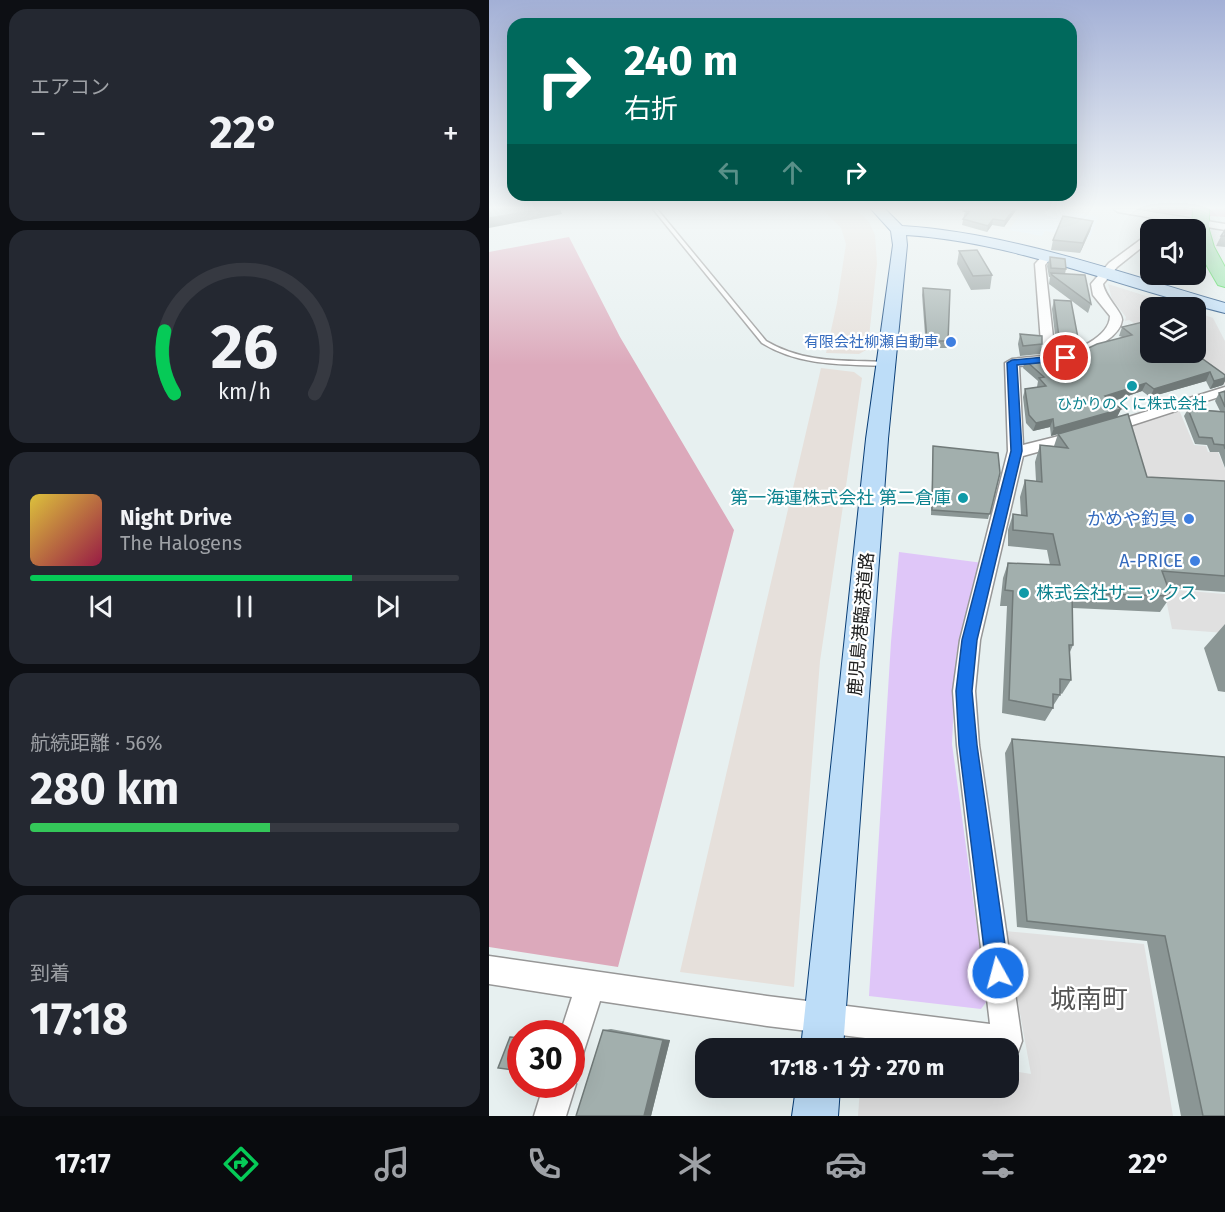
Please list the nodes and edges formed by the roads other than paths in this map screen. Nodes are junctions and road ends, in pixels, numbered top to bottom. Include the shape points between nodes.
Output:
1 (698, 261) edge
2 (898, 261) edge
3 (1043, 261) edge
4 (1058, 261) edge
5 (1120, 261) edge
6 (1213, 261) edge
7 (1105, 274) junction
8 (1206, 276) edge
9 (1225, 281) edge
10 (1225, 306) edge
11 (1049, 360) junction
12 (888, 364) junction
13 (1225, 391) edge
14 (1016, 451) junction
15 (489, 970) edge
16 (590, 986) junction
17 (579, 1020) edge
18 (824, 1034) edge
19 (555, 1098) edge
20 (817, 1098) edge
21 (550, 1116) edge
22 (815, 1116) edge

1 - 12 lane via 764,342 777,352 795,358
2 - 12 street, 鹿児島港臨港道路
3 - 11 street via 1040,264
4 - 7 street
5 - 7 street
6 - 9 highway
7 - 10 street
7 - 11 street via 1097,289 1116,316 1111,331 1084,352
8 - 10 highway
11 - 14 street via 1012,363
12 - 18 street, 鹿児島港臨港道路 via 877,439
13 - 14 street via 1097,432
14 - 18 street via 970,640 964,691 1007,1041
15 - 16 street
16 - 17 street
16 - 18 street
19 - 21 street
20 - 22 street

